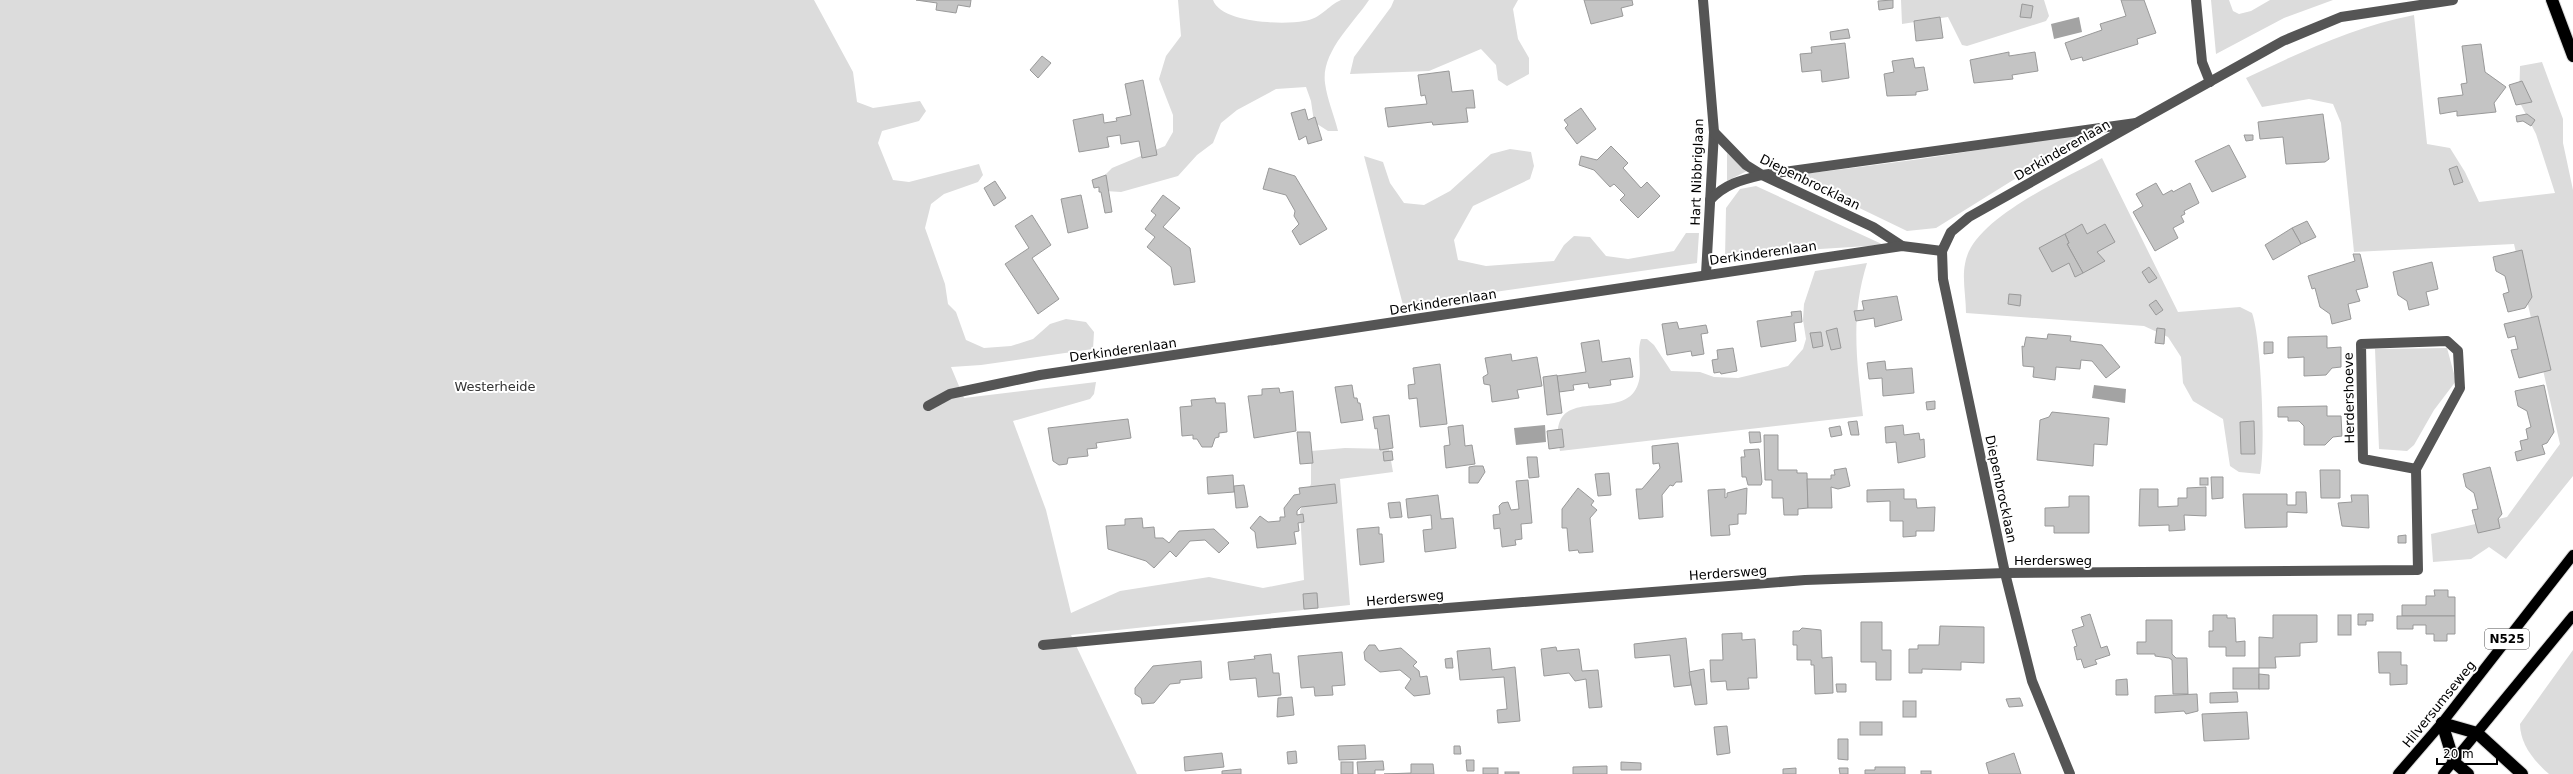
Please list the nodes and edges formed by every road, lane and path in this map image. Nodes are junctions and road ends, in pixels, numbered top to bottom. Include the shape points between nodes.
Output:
1 (1702, 0) edge
2 (2196, 0) edge
3 (2453, 0) edge
4 (2552, 0) edge
5 (2573, 56) edge
6 (2210, 82) junction
7 (2136, 123) junction
8 (1714, 132) junction
9 (1762, 176) junction
10 (1710, 200) junction
11 (1902, 246) junction
12 (1942, 250) junction
13 (1706, 274) junction
14 (928, 406) dead end
15 (2416, 469) junction
16 (2573, 556) edge
17 (2418, 570) joint
18 (2005, 573) junction
19 (2573, 616) edge
20 (1043, 645) dead end
21 (2442, 723) junction
22 (2477, 733) junction
23 (2454, 762) junction
24 (2070, 774) edge
25 (2398, 774) edge
26 (2443, 774) edge
27 (2468, 774) edge
28 (2522, 774) edge

1 - 8 street, Hart Nibbriglaan
2 - 6 street via 2202,62
3 - 6 street via 2341,17 2283,41
4 - 5 highway
6 - 7 street
7 - 9 street, Derkinderenlaan
7 - 12 street, Derkinderenlaan via 1970,217 1951,232
8 - 9 street, Diepenbrocklaan via 1746,165
8 - 10 street, Hart Nibbriglaan
9 - 10 street, Derkinderenlaan via 1736,182 1720,190
9 - 11 street, Diepenbrocklaan via 1873,227
10 - 13 street, Hart Nibbriglaan
11 - 12 street, Derkinderenlaan
11 - 13 street, Derkinderenlaan
12 - 18 street, Diepenbrocklaan via 1943,279
13 - 14 street, Derkinderenlaan via 1040,375 950,394
15 - 15 street, Herdershoeve via 2363,459 2361,344 2447,341 2458,351 2460,388
15 - 17 street, Herdershoeve
16 - 21 main road, Hilversumseweg / N525
17 - 18 street, Herdersweg
18 - 20 street, Herdersweg via 1805,580 1372,614
18 - 24 street, Diepenbrocklaan via 2032,681
19 - 22 main road, N525
21 - 22 highway
21 - 23 highway
21 - 25 main road, Hilversumseweg / N525
22 - 23 main road, N525
22 - 28 highway
23 - 26 main road, N525
23 - 27 highway

